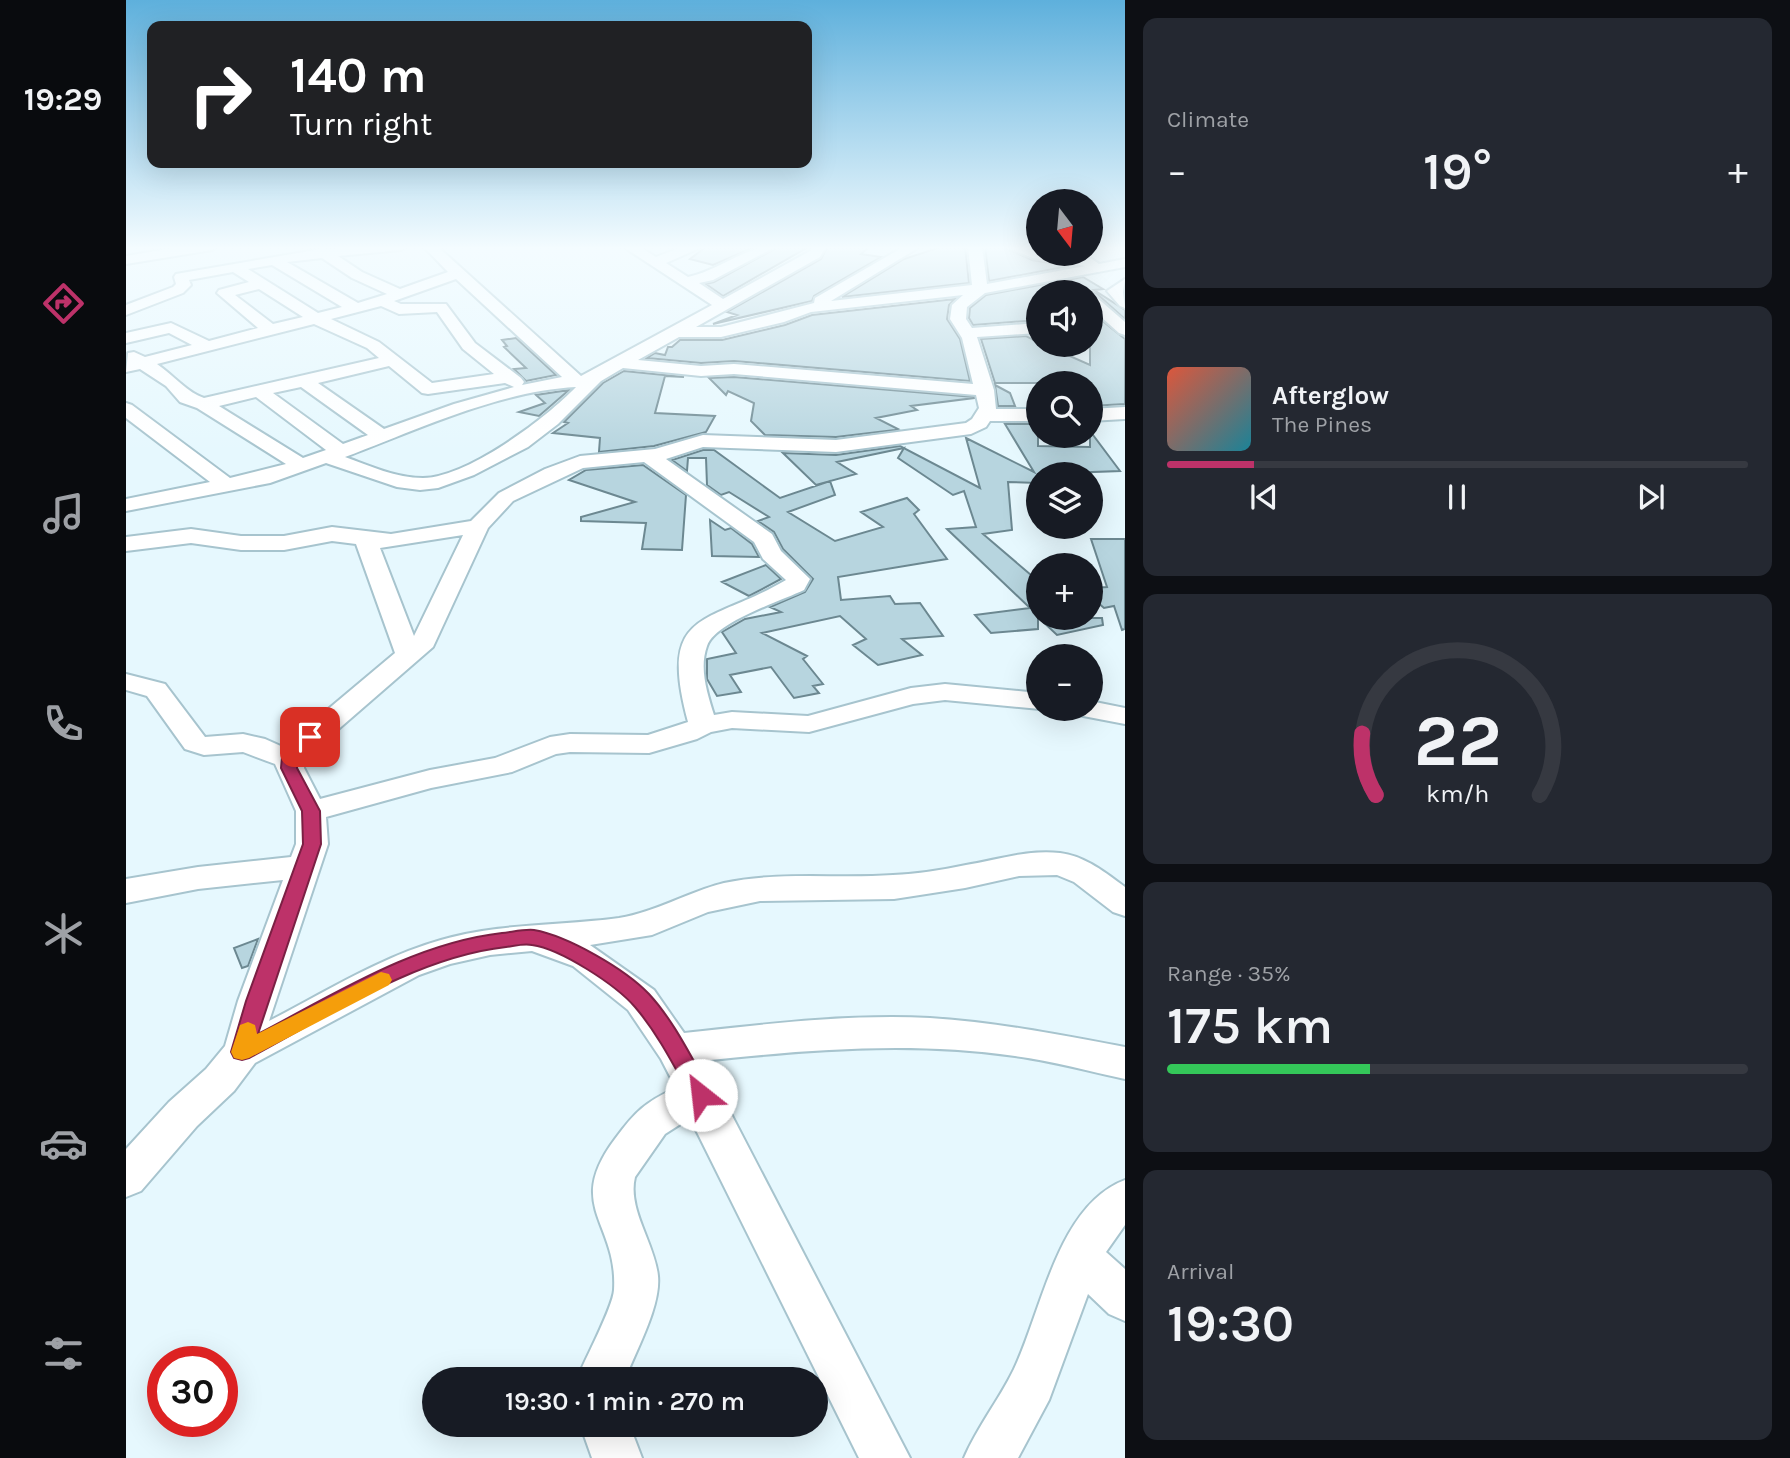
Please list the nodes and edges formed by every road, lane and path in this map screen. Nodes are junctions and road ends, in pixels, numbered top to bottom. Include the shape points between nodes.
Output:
1 (250, 314) edge
2 (310, 314) edge
3 (331, 314) edge
4 (446, 314) edge
5 (508, 314) edge
6 (709, 314) edge
7 (792, 314) edge
8 (959, 314) edge
9 (1106, 314) edge
10 (316, 318) junction
11 (1103, 328) edge
12 (269, 329) junction
13 (1026, 329) edge
14 (1125, 331) edge
15 (675, 332) junction
16 (966, 332) junction
17 (126, 338) edge
18 (207, 346) junction
19 (126, 352) edge
20 (394, 360) junction
21 (619, 363) junction
22 (134, 365) edge
23 (507, 377) junction
24 (586, 379) junction
25 (306, 383) junction
26 (526, 389) junction
27 (985, 390) junction
28 (261, 392) junction
29 (203, 404) junction
30 (126, 409) edge
31 (1125, 413) edge
32 (1103, 414) edge
33 (984, 415) junction
34 (1026, 415) edge
35 (382, 436) junction
36 (334, 454) junction
37 (650, 457) junction
38 (302, 466) junction
39 (226, 485) junction
40 (126, 505) edge
41 (478, 526) junction
42 (365, 539) junction
43 (126, 544) edge
44 (409, 655) junction
45 (126, 682) edge
46 (1026, 700) edge
47 (1103, 712) edge
48 (1125, 716) edge
49 (704, 724) junction
50 (290, 757) junction
51 (311, 811) junction
52 (305, 867) junction
53 (126, 891) edge
54 (1125, 904) edge
55 (532, 937) junction
56 (676, 1049) junction
57 (242, 1052) junction
58 (1125, 1063) edge
59 (701, 1095) junction
60 (126, 1178) edge
61 (1125, 1199) edge
62 (1082, 1258) junction
63 (1125, 1299) edge
64 (606, 1367) edge
65 (609, 1437) edge
66 (617, 1458) edge
67 (885, 1458) edge
68 (989, 1458) edge

1 - 12 street
2 - 10 street
3 - 10 street
4 - 23 street via 469,346
5 - 24 street
6 - 15 street
7 - 15 street via 721,332
8 - 16 street
9 - 14 street
10 - 12 street
10 - 20 street
11 - 14 street
12 - 18 street
13 - 16 street
15 - 21 street
16 - 27 street
17 - 18 street via 170,328
18 - 22 street
19 - 22 street
20 - 23 street via 431,390
20 - 25 street
21 - 24 street
21 - 27 street
22 - 29 street via 172,382 186,398
23 - 26 street
24 - 26 street
24 - 36 street via 549,425 502,456 436,482 419,484 370,473
25 - 28 street
25 - 35 street
26 - 35 street
27 - 33 street via 988,408
28 - 29 street
28 - 36 street
29 - 38 street
30 - 39 street
31 - 32 street
33 - 34 street
33 - 37 street via 971,428 861,445 703,441
35 - 36 street
36 - 38 street
37 - 41 street via 599,459 565,467 506,497
37 - 49 street via 764,539 771,554 798,579 763,602 719,619 693,642 692,692
38 - 39 street
39 - 40 street
41 - 42 street via 391,541
41 - 44 street via 430,632
42 - 43 street via 325,534 294,542 254,543 191,536
42 - 44 street
44 - 50 street
45 - 50 street via 156,690 195,743 243,743
46 - 49 street via 945,692 911,696 809,724 732,720
47 - 48 street
49 - 51 street via 649,744 550,746 502,766 430,779
50 - 51 street via 289,768
51 - 52 street via 312,844
52 - 53 street via 198,877
52 - 57 street
54 - 55 street via 1073,868 1019,865 894,887 760,889 725,895 620,930
55 - 56 street via 585,957 641,1000
55 - 57 street via 490,942 407,966
56 - 58 street via 813,1034 928,1033 1016,1041
56 - 59 street
57 - 60 street
59 - 64 street via 651,1122 615,1170 616,1210 630,1246 636,1294
59 - 67 street
61 - 62 street via 1094,1234
62 - 63 street
62 - 68 street via 1064,1290 1051,1339 1031,1386
65 - 66 street

